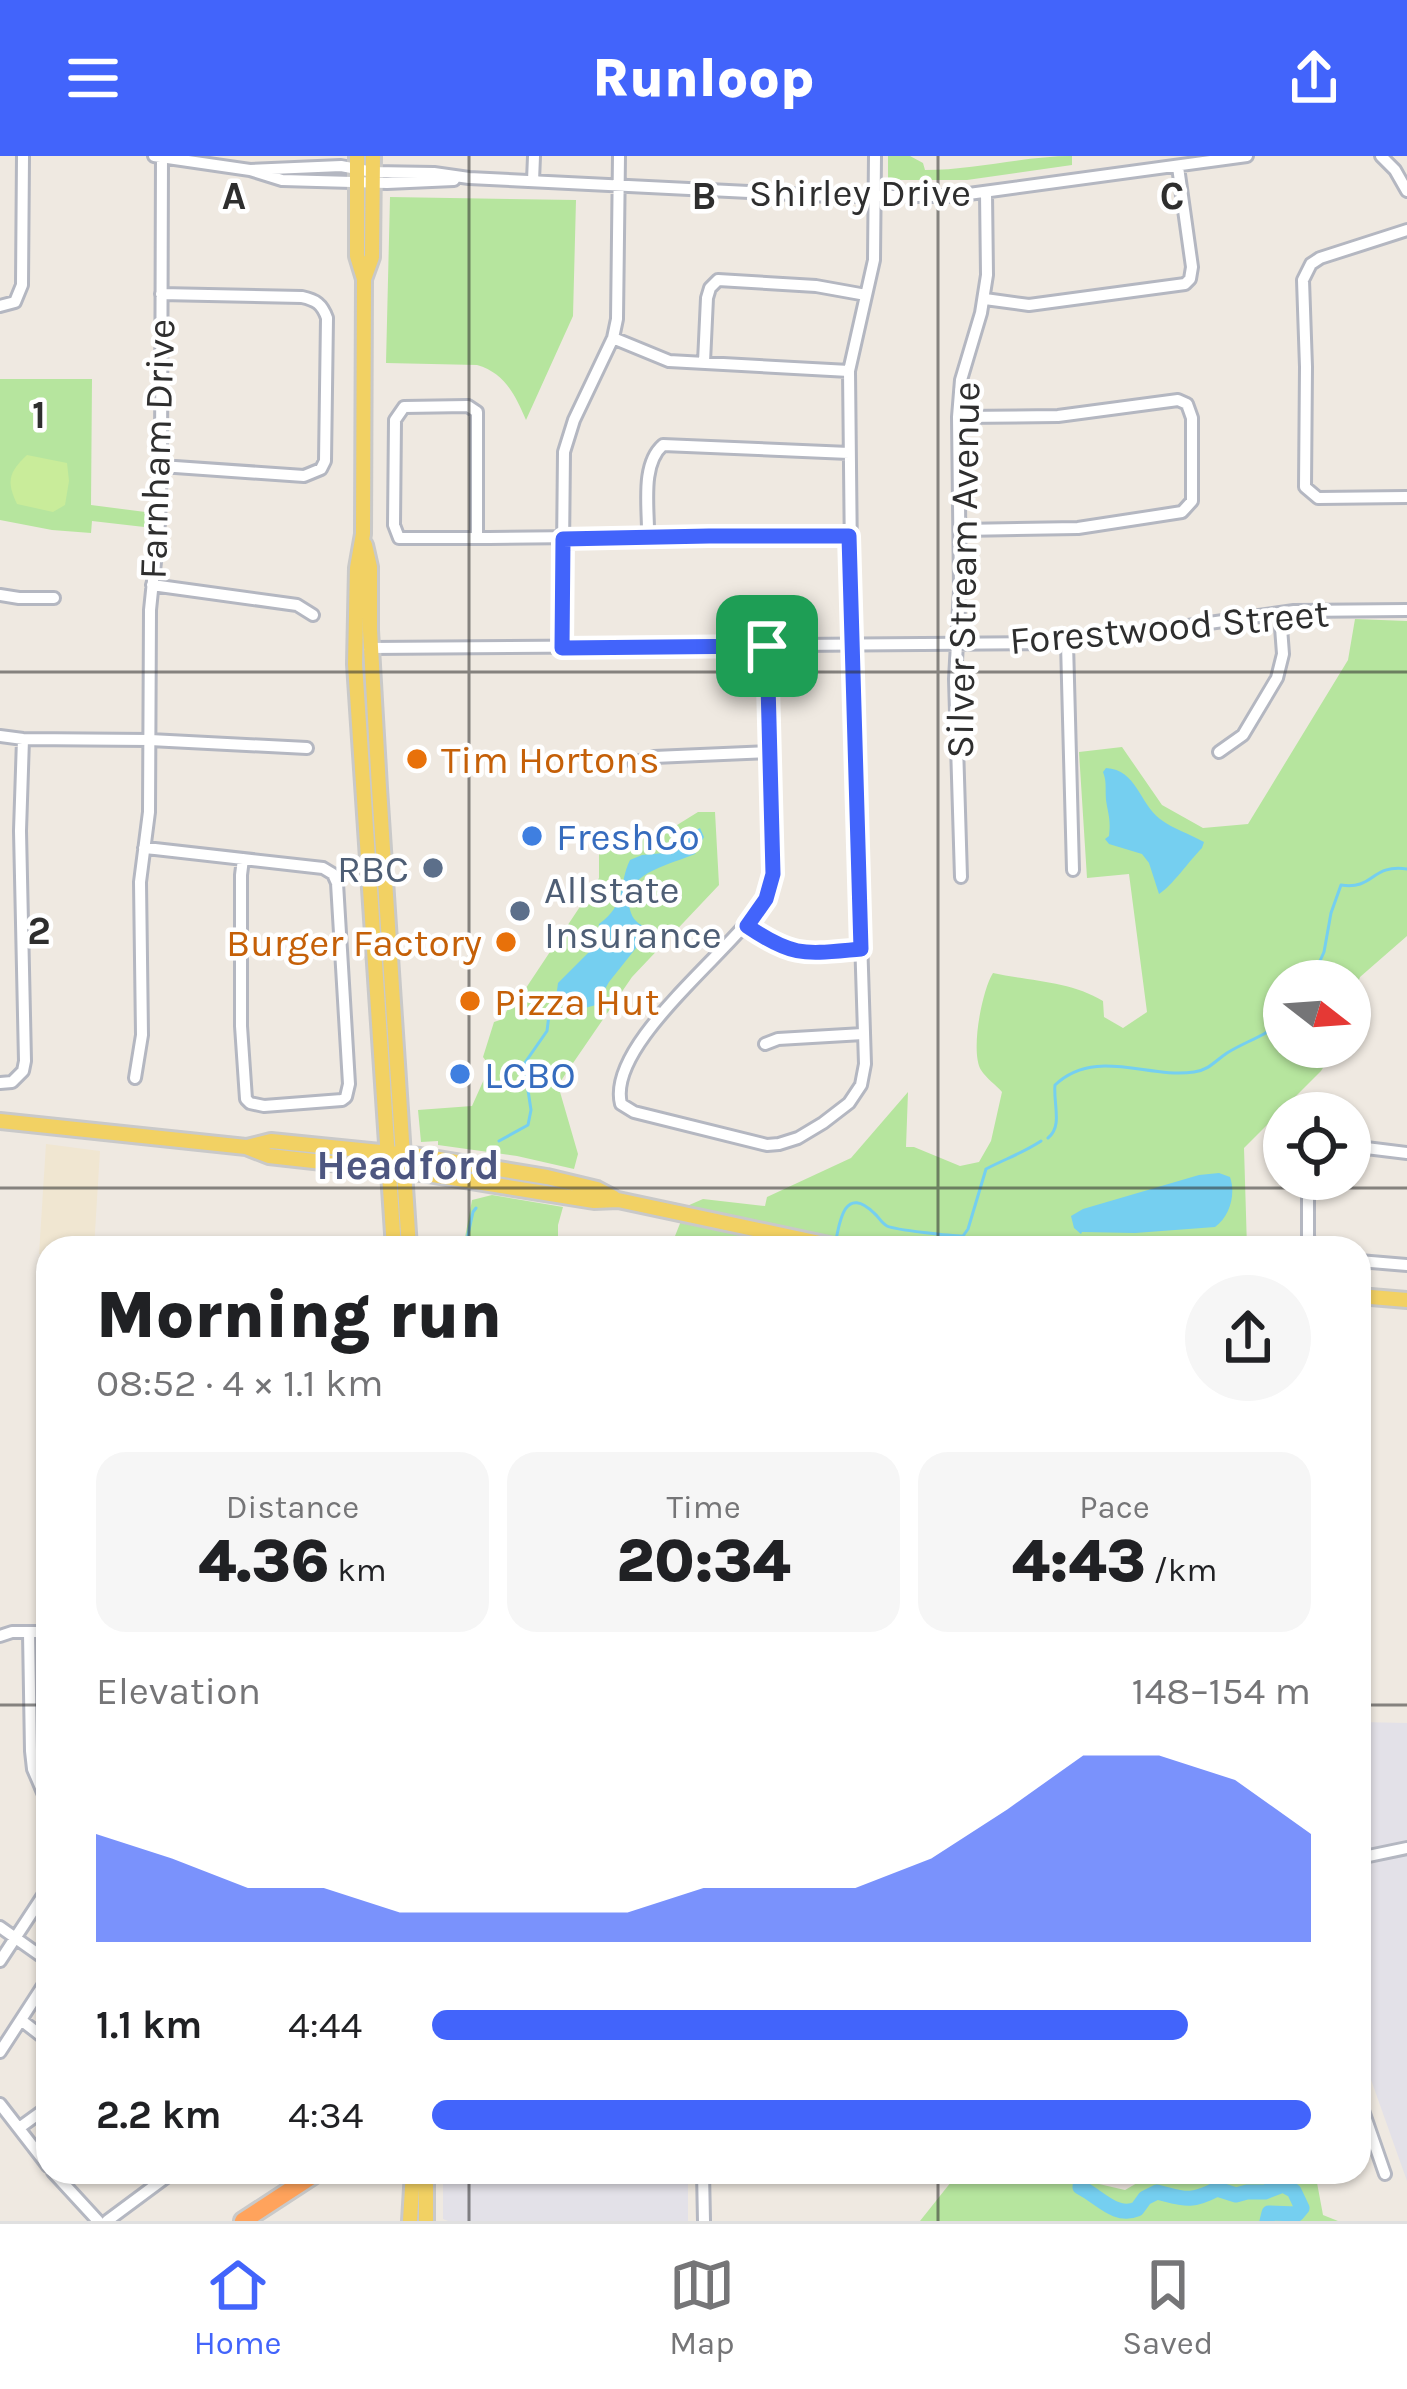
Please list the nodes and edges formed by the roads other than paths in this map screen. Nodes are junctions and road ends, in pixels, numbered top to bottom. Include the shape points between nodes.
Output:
1 (22, 156) edge
2 (159, 156) edge
3 (534, 156) edge
4 (619, 156) edge
5 (874, 156) edge
6 (1247, 156) edge
7 (1381, 156) edge
8 (1178, 167) junction
9 (365, 171) edge
10 (533, 181) junction
11 (619, 186) junction
12 (1407, 191) edge
13 (986, 194) junction
14 (874, 197) junction
15 (1407, 230) edge
16 (161, 293) junction
17 (866, 296) junction
18 (985, 299) junction
19 (0, 306) edge
20 (613, 338) junction
21 (704, 362) junction
22 (849, 370) junction
23 (958, 417) junction
24 (849, 453) junction
25 (161, 466) junction
26 (1407, 497) edge
27 (961, 530) junction
28 (849, 536) junction
29 (477, 538) junction
30 (648, 538) junction
31 (563, 539) junction
32 (152, 585) junction
33 (0, 595) edge
34 (54, 598) dead end
35 (1407, 610) edge
36 (1280, 614) junction
37 (313, 615) dead end
38 (956, 643) junction
39 (1067, 643) junction
40 (851, 645) junction
41 (767, 646) junction
42 (364, 648) junction
43 (562, 648) junction
44 (0, 736) edge
45 (23, 740) junction
46 (150, 740) junction
47 (307, 748) dead end
48 (769, 752) junction
49 (1220, 752) dead end
50 (634, 763) dead end
51 (144, 848) junction
52 (243, 859) junction
53 (1073, 870) dead end
54 (961, 877) dead end
55 (388, 900) junction
56 (371, 901) junction
57 (747, 926) junction
58 (861, 949) junction
59 (863, 1034) junction
60 (765, 1044) dead end
61 (135, 1078) dead end
62 (0, 1083) edge
63 (0, 1120) edge
64 (246, 1147) junction
65 (1371, 1149) edge
66 (1407, 1153) edge
67 (395, 1154) junction
68 (388, 1170) junction
69 (405, 1172) junction
70 (618, 1200) junction
71 (1308, 1200) edge
72 (393, 1236) edge
73 (409, 1236) edge
74 (785, 1236) edge
75 (1308, 1236) edge
76 (1371, 1262) edge
77 (1407, 1265) edge
78 (1371, 1297) edge
79 (1407, 1300) edge
80 (29, 1633) junction
81 (36, 1633) edge
82 (0, 1636) edge
83 (36, 1776) edge
84 (1407, 1848) edge
85 (1371, 1856) edge
86 (36, 1905) edge
87 (0, 1927) edge
88 (14, 1936) junction
89 (36, 1952) edge
90 (0, 1960) edge
91 (36, 1997) edge
92 (21, 2020) junction
93 (36, 2032) edge
94 (0, 2052) edge
95 (0, 2104) edge
96 (36, 2116) edge
97 (19, 2128) junction
98 (1371, 2134) edge
99 (36, 2149) edge
100 (1385, 2174) dead end
101 (66, 2184) edge
102 (156, 2184) edge
103 (300, 2184) edge
104 (416, 2184) edge
105 (426, 2184) edge
106 (703, 2184) edge
107 (102, 2221) edge
108 (243, 2221) edge
109 (410, 2221) edge
110 (426, 2221) edge
111 (704, 2221) edge

1 - 19 street via 22,285 15,302
2 - 9 street, Shirley Drive via 250,170
2 - 16 street, Farnham Drive
3 - 10 street
4 - 11 street
5 - 14 street
6 - 8 street, Shirley Drive
7 - 12 street
8 - 13 street, Shirley Drive
8 - 18 street via 1192,267 1185,284 1029,305
9 - 10 street, Shirley Drive
9 - 42 main road via 372,257 364,279 362,535 370,567
10 - 11 street, Shirley Drive
11 - 14 street, Shirley Drive
11 - 20 street
13 - 14 street, Shirley Drive
13 - 18 street, Silver Stream Avenue
14 - 17 street
15 - 26 street via 1319,258 1303,280 1307,492
16 - 25 street, Farnham Drive
16 - 25 street via 302,297 324,307 327,318 321,469 304,476
17 - 21 street via 718,280 707,298
17 - 22 street
18 - 23 street, Silver Stream Avenue
20 - 21 street via 669,361
20 - 31 street via 568,434
21 - 22 street
22 - 24 street
23 - 27 street, Silver Stream Avenue
23 - 27 street via 1058,416 1178,400 1192,418 1192,501 1181,512 1078,528
24 - 28 street
24 - 30 street via 663,445 650,470
25 - 32 street, Farnham Drive
27 - 38 street, Silver Stream Avenue
28 - 30 street
28 - 40 street
29 - 29 street via 477,412 404,407 395,420 399,538
29 - 31 street
30 - 31 street
31 - 43 street
32 - 37 street via 297,605
32 - 46 street, Farnham Drive
33 - 34 street
35 - 36 street, Forestwood Street
36 - 39 street, Forestwood Street
36 - 49 street via 1276,678 1243,735
38 - 39 street, Forestwood Street
38 - 40 street, Forestwood Street
38 - 54 street, Silver Stream Avenue
39 - 53 street
40 - 41 street, Forestwood Street
40 - 58 street
41 - 43 street, Forestwood Street
41 - 48 street
42 - 43 street, Forestwood Street
42 - 55 main road
42 - 56 main road via 357,715
44 - 45 street
45 - 46 street
45 - 62 street via 25,1060 13,1082
46 - 47 street
46 - 51 street, Farnham Drive
48 - 50 street
48 - 57 street via 773,874
51 - 52 street
51 - 61 street, Farnham Drive
52 - 52 street via 323,868 336,878 349,1084 342,1100 264,1106 246,1099
55 - 56 main road
55 - 67 main road
56 - 67 main road
57 - 58 street via 792,951
57 - 59 street via 651,1024 624,1076 621,1104 779,1144 849,1103 866,1064
58 - 59 street
59 - 60 street
63 - 64 main road
64 - 67 main road via 271,1141
64 - 68 main road
65 - 66 street
67 - 68 main road
67 - 69 main road
67 - 70 main road via 548,1177
68 - 69 main road
68 - 72 main road
69 - 70 main road
69 - 73 main road
70 - 74 main road
71 - 75 street
76 - 77 street
78 - 79 main road
80 - 81 street
80 - 82 street
80 - 83 street
84 - 85 street
86 - 88 street
87 - 88 street
88 - 89 street
88 - 90 street
91 - 92 street
92 - 93 street
92 - 94 street
95 - 97 street
96 - 97 street
97 - 99 street
98 - 100 street
101 - 107 street
102 - 107 street
103 - 108 highway
104 - 109 main road
105 - 110 main road
106 - 111 street

